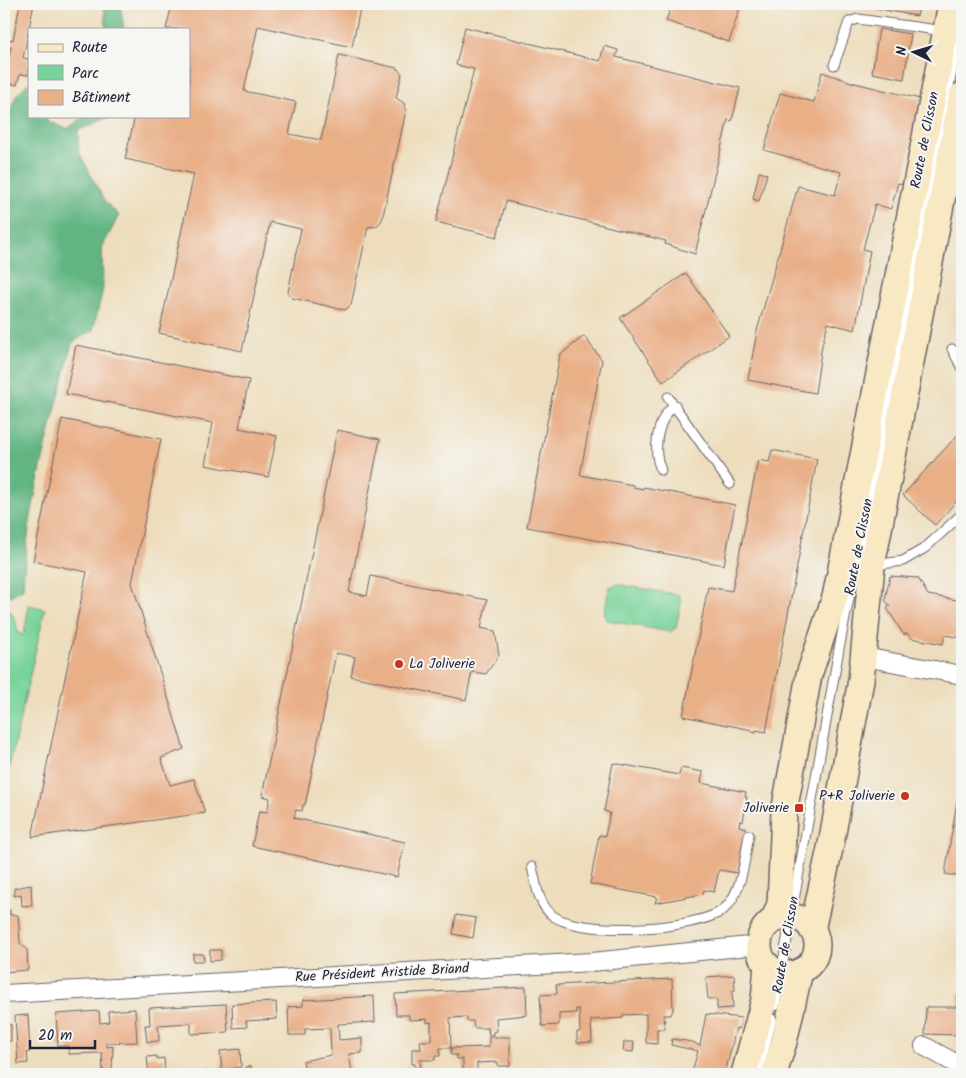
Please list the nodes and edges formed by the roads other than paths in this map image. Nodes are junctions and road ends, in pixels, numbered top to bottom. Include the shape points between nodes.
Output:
1 (951, 4) edge
2 (954, 25) edge
3 (834, 65) dead end
4 (962, 95) edge
5 (952, 349) dead end
6 (962, 368) edge
7 (668, 397) dead end
8 (675, 405) junction
9 (661, 470) dead end
10 (730, 484) dead end
11 (962, 514) edge
12 (872, 566) junction
13 (864, 657) junction
14 (962, 675) edge
15 (749, 835) dead end
16 (532, 867) dead end
17 (782, 919) junction
18 (812, 930) junction
19 (777, 964) junction
20 (4, 994) edge
21 (924, 1046) dead end
22 (962, 1068) edge
23 (744, 1074) edge
24 (758, 1074) edge
25 (774, 1074) edge

1 - 2 main road, Route de Clisson
2 - 3 lane via 858,19 849,22
2 - 17 main road, Route de Clisson via 835,596 809,675 784,812
4 - 12 main road, Route de Clisson
5 - 6 lane
7 - 8 lane
8 - 9 lane via 664,417 659,434 657,453
8 - 10 lane
11 - 12 lane via 925,548 903,560
12 - 13 main road, Route de Clisson
13 - 14 street
13 - 18 main road, Route de Clisson via 833,836
15 - 16 lane via 739,886 723,910 659,927 611,929 552,916 540,900
17 - 18 main road via 802,921
17 - 19 lane, Route de Clisson
17 - 19 main road via 762,934
18 - 19 main road, Route de Clisson via 816,941 810,964
19 - 20 street, Rue Président Aristide Briand via 592,962
19 - 23 main road, Route de Clisson
19 - 24 lane, Route de Clisson
19 - 25 main road, Route de Clisson via 784,1042
21 - 22 street

